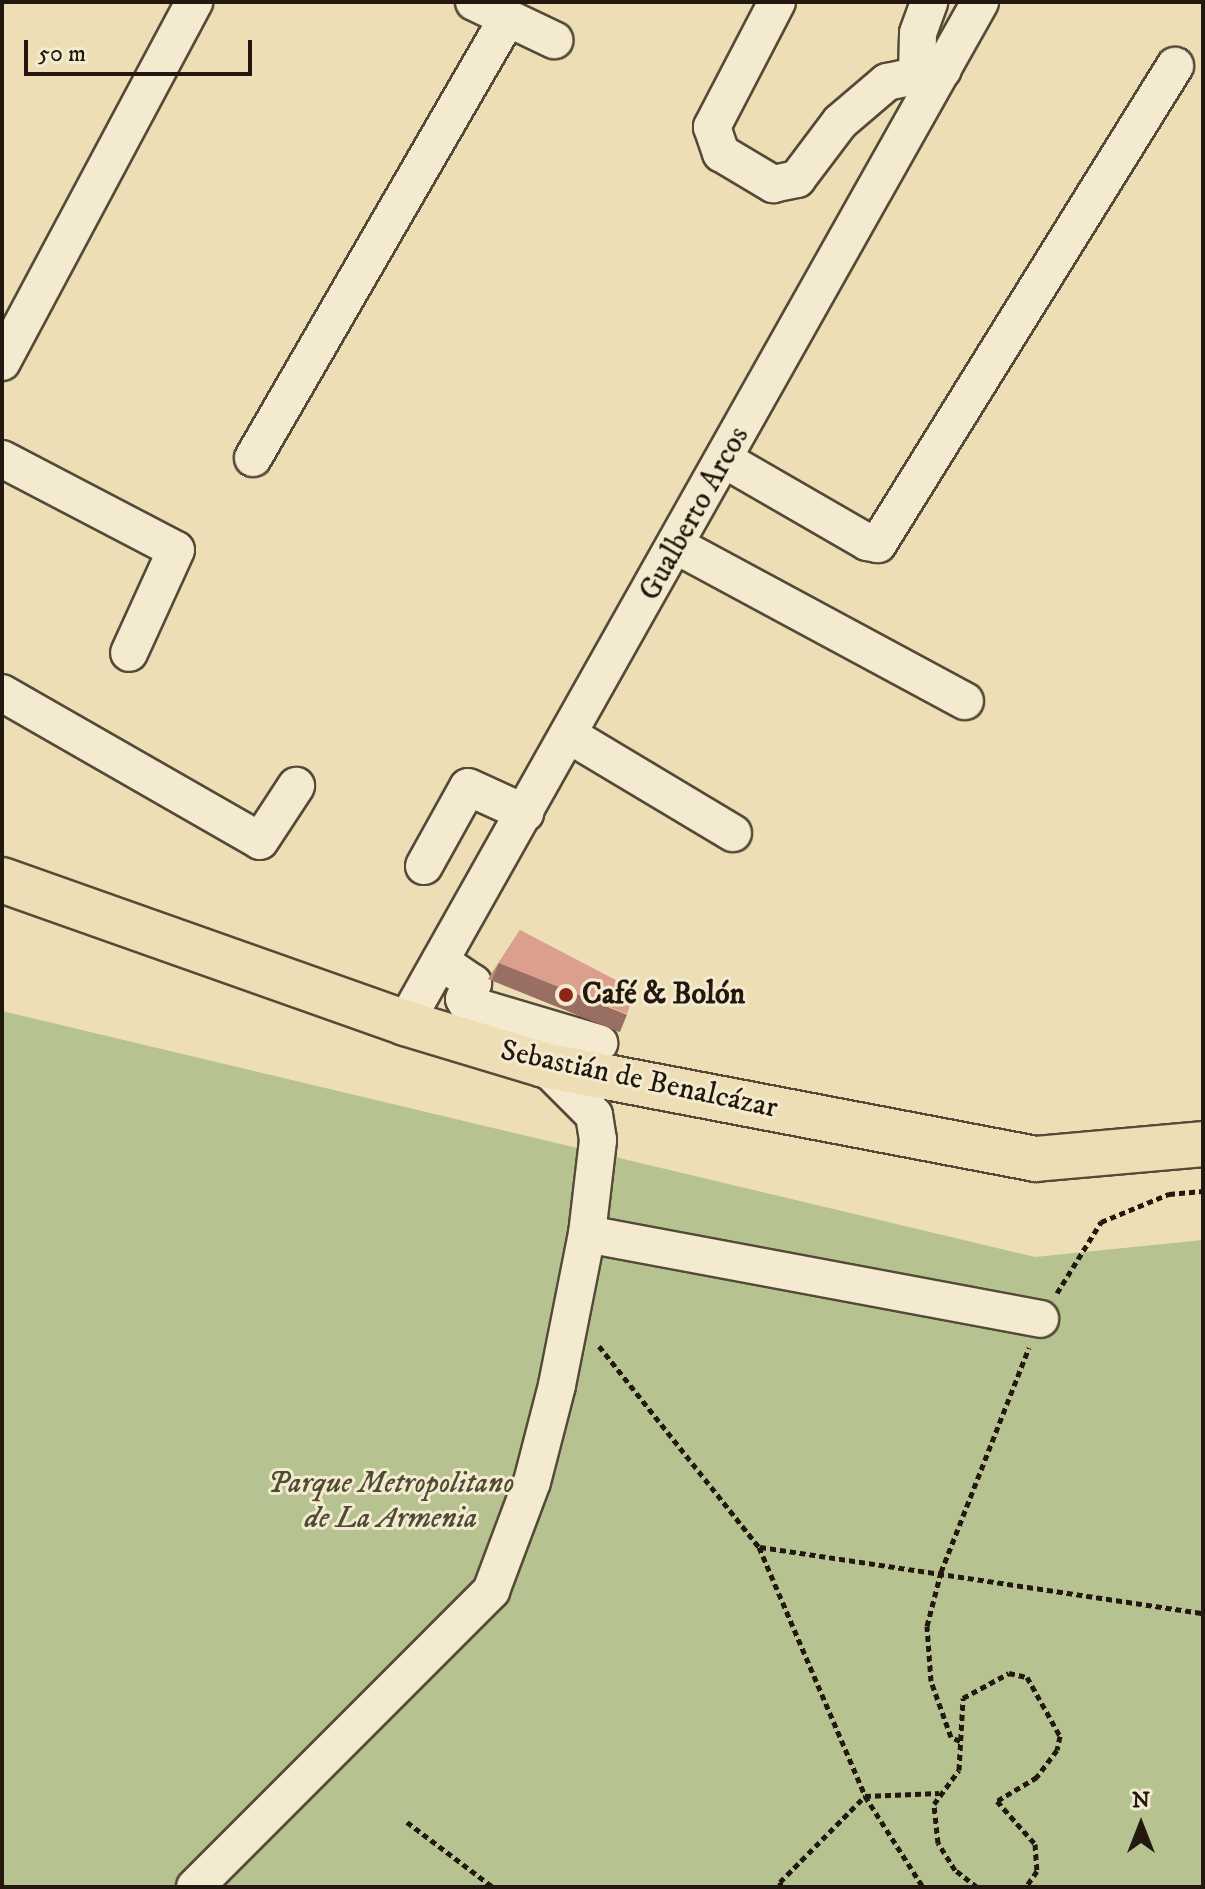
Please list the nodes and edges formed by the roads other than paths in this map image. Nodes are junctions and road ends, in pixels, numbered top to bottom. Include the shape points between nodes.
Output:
1 (194, 2) edge
2 (474, 2) edge
3 (777, 2) edge
4 (929, 2) edge
5 (980, 2) edge
6 (507, 19) junction
7 (554, 40) dead end
8 (1175, 66) dead end
9 (930, 72) junction
10 (2, 362) edge
11 (253, 458) dead end
12 (2, 459) edge
13 (725, 460) junction
14 (677, 546) junction
15 (129, 653) dead end
16 (965, 701) dead end
17 (6, 705) edge
18 (569, 735) junction
19 (296, 786) dead end
20 (525, 813) junction
21 (733, 833) dead end
22 (424, 866) dead end
23 (2, 880) edge
24 (440, 961) junction
25 (405, 1023) junction
26 (599, 1043) dead end
27 (544, 1065) junction
28 (1203, 1144) edge
29 (587, 1234) junction
30 (1040, 1319) road end
31 (195, 1887) edge

1 - 10 street
2 - 6 street
3 - 9 street via 712,127 721,153 759,177 784,185 797,179 864,98 887,82
4 - 9 street via 918,33
5 - 9 street, Gualberto Arcos
6 - 7 street
6 - 11 street
8 - 13 street via 878,544
9 - 13 street, Gualberto Arcos
12 - 15 street via 176,550
13 - 14 street, Gualberto Arcos
14 - 16 street
14 - 18 street, Gualberto Arcos
17 - 19 street via 260,841
18 - 20 street, Gualberto Arcos
18 - 21 street
20 - 22 street via 468,787
20 - 24 street, Gualberto Arcos
23 - 25 main road, Sebastián de Benalcázar
24 - 25 street, Gualberto Arcos
24 - 26 street via 473,983 464,999 467,1004
25 - 27 main road, Sebastián de Benalcázar
27 - 28 main road, Sebastián de Benalcázar via 1036,1159
27 - 29 street via 594,1115 598,1140
29 - 30 street
29 - 31 street via 532,1482 491,1591

